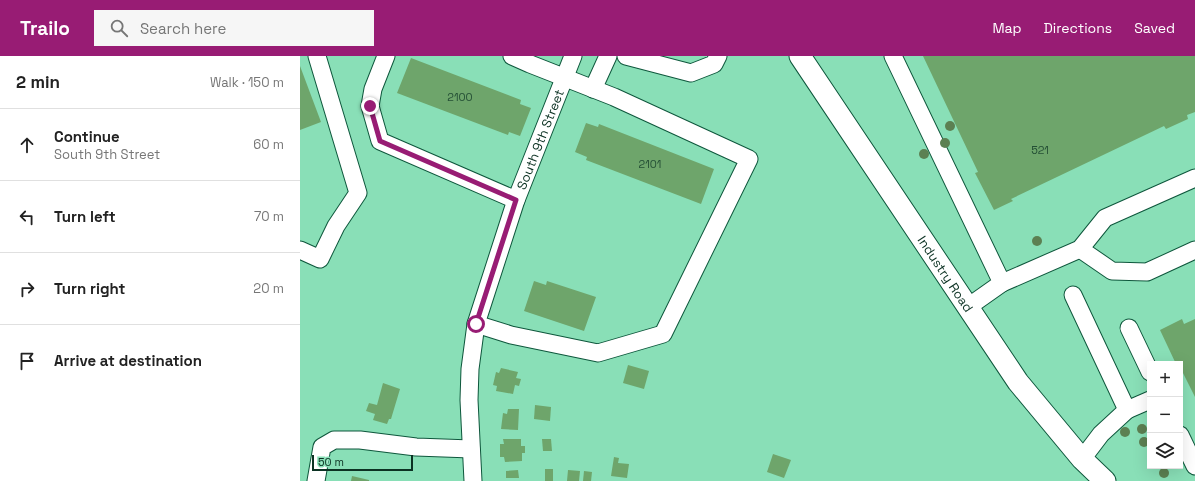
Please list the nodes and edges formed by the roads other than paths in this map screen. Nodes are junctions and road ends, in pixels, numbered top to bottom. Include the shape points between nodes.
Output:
1 (317, 56) edge
2 (386, 56) edge
3 (512, 56) edge
4 (573, 56) edge
5 (608, 56) edge
6 (626, 56) edge
7 (718, 56) edge
8 (800, 56) edge
9 (893, 56) edge
10 (565, 78) junction
11 (593, 89) junction
12 (1195, 178) edge
13 (516, 200) junction
14 (1080, 249) junction
15 (300, 250) edge
16 (1195, 250) edge
17 (1002, 283) junction
18 (1073, 295) dead end
19 (968, 307) junction
20 (476, 324) junction
21 (1129, 328) dead end
22 (1147, 366) edge
23 (1147, 401) edge
24 (1127, 410) junction
25 (1183, 441) edge
26 (471, 449) junction
27 (1082, 459) junction
28 (1195, 466) edge
29 (316, 481) edge
30 (474, 481) edge
31 (1105, 481) edge

1 - 15 street via 358,193 336,226 320,258
2 - 13 street via 373,89 370,106 380,141
3 - 10 street
4 - 10 street, South 9th Street
5 - 11 street
6 - 7 street via 691,73 714,64
8 - 19 main road, Industry Road
9 - 17 street
10 - 11 street
10 - 13 street, South 9th Street
11 - 20 street via 749,159 663,334 598,353 511,335
12 - 14 street via 1104,218
13 - 20 street, South 9th Street
14 - 16 street via 1112,271 1147,272
14 - 17 street
17 - 19 street
18 - 24 street
19 - 27 main road, Industry Road via 1018,382
20 - 26 street, South 9th Street via 468,400
21 - 22 street
23 - 24 street
24 - 27 street via 1101,434
25 - 28 street
26 - 29 street via 334,440 322,447
26 - 30 street, South 9th Street
27 - 31 main road, Industry Road

